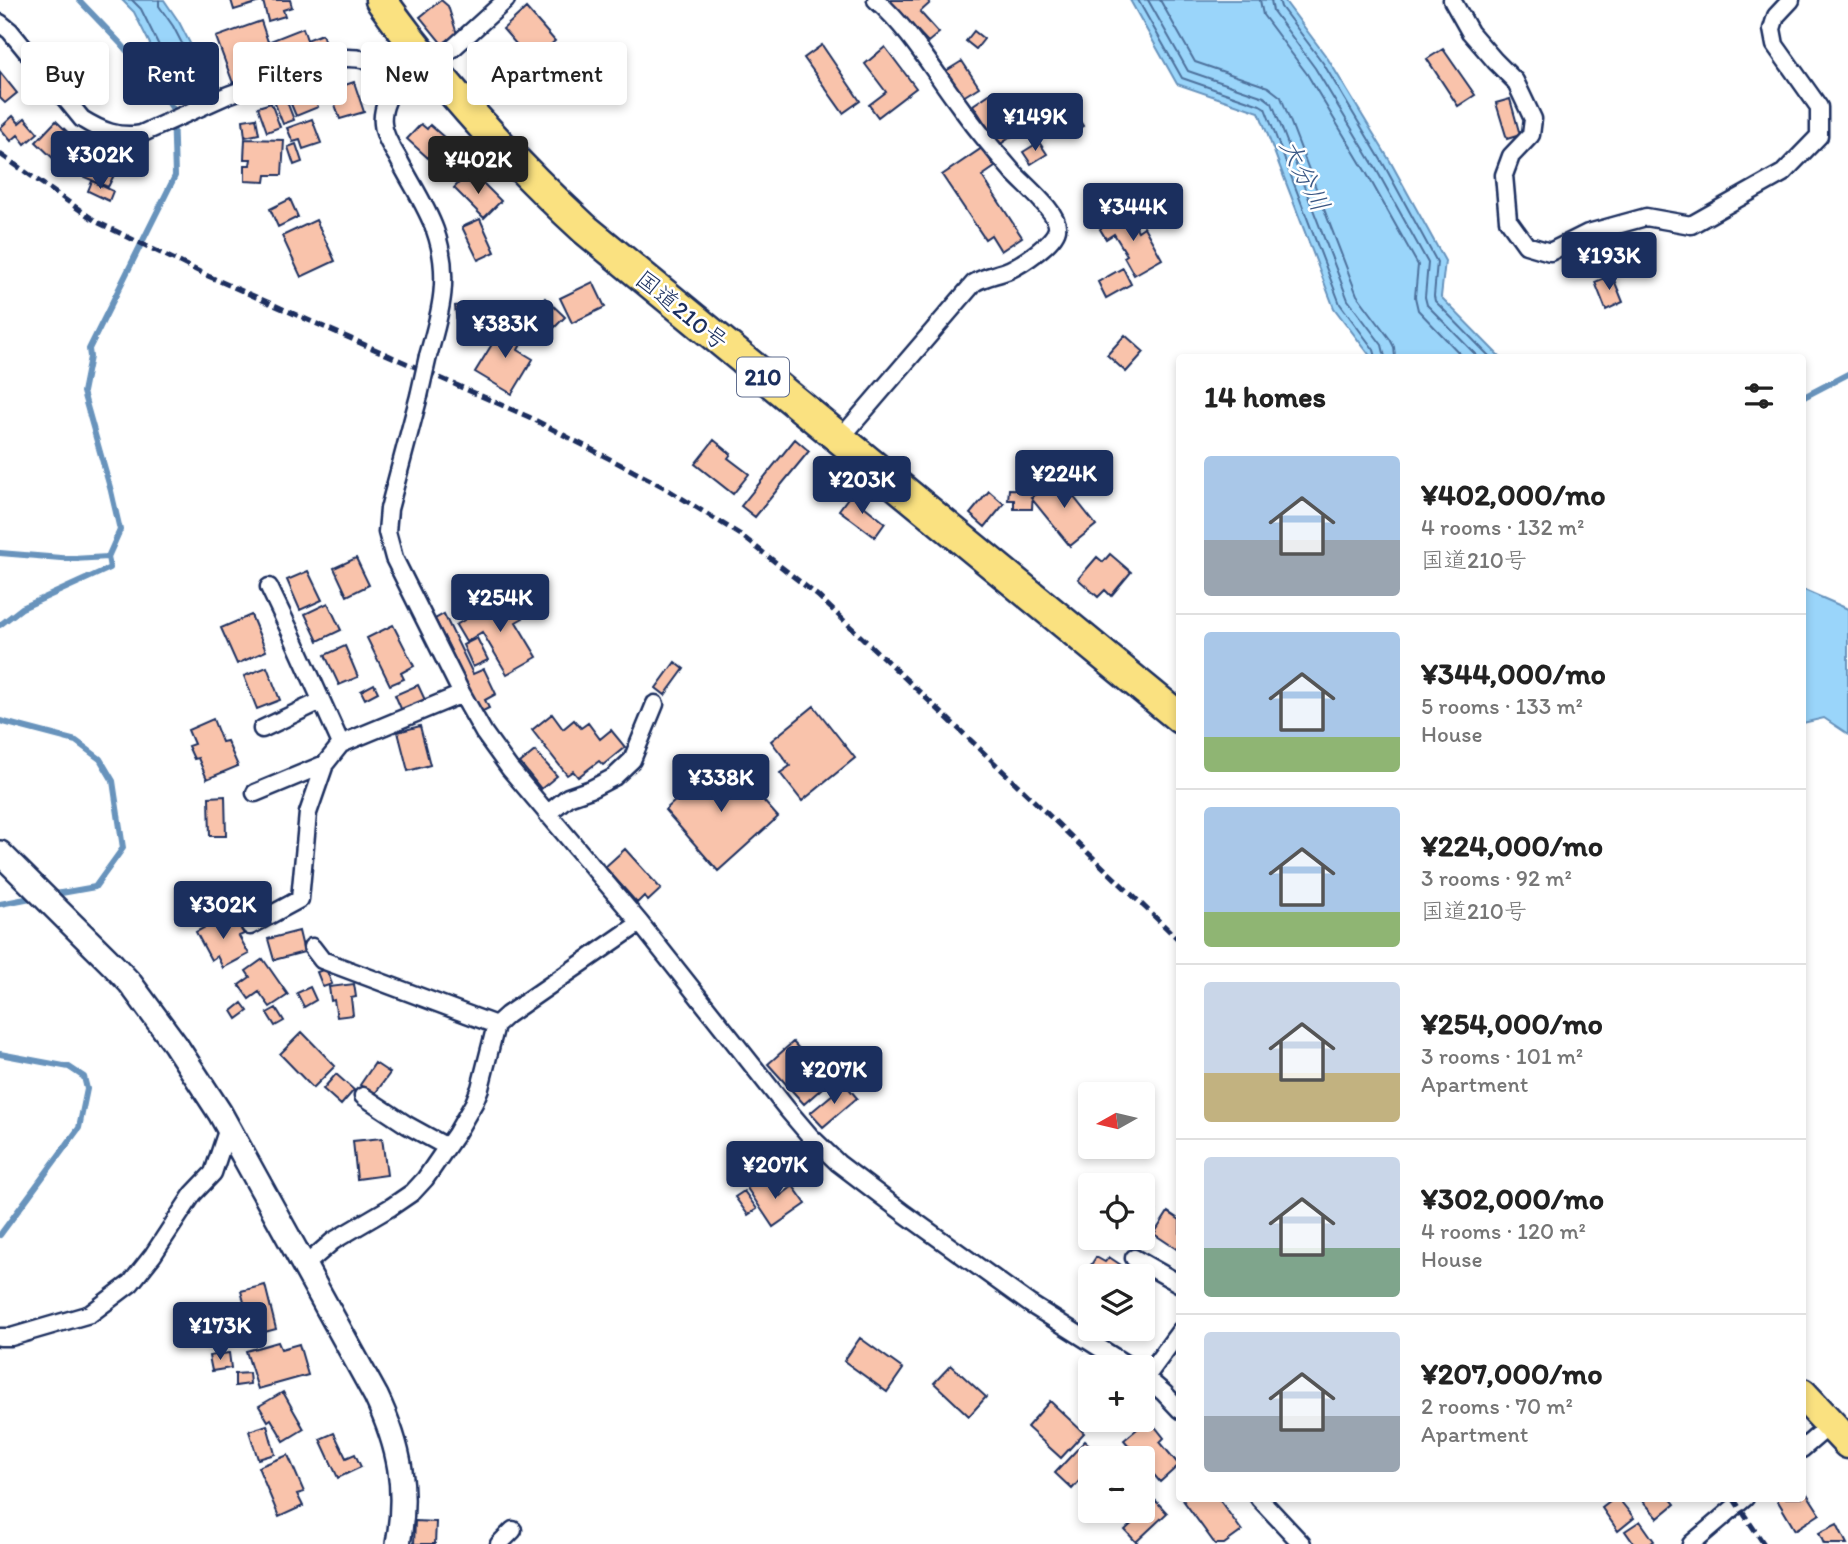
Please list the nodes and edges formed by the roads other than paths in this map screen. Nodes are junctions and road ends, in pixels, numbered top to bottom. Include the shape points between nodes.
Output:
1 (381, 0) edge
2 (506, 0) edge
3 (876, 0) edge
4 (1452, 0) edge
5 (1791, 0) edge
6 (0, 23) edge
7 (412, 42) edge
8 (453, 49) edge
9 (361, 58) edge
10 (453, 92) edge
11 (386, 105) edge
12 (840, 439) junction
13 (269, 587) dead end
14 (462, 694) junction
15 (321, 701) junction
16 (655, 704) dead end
17 (1176, 715) edge
18 (262, 729) dead end
19 (341, 744) junction
20 (326, 764) junction
21 (255, 793) dead end
22 (547, 814) junction
23 (0, 853) edge
24 (640, 923) junction
25 (250, 926) dead end
26 (312, 947) dead end
27 (496, 1025) junction
28 (363, 1096) dead end
29 (228, 1128) junction
30 (447, 1147) junction
31 (1134, 1258) dead end
32 (303, 1267) junction
33 (1176, 1282) edge
34 (1176, 1336) edge
35 (0, 1337) edge
36 (1111, 1355) edge
37 (1155, 1362) edge
38 (1155, 1385) edge
39 (1806, 1398) edge
40 (1176, 1406) edge
41 (1839, 1434) edge
42 (1806, 1447) edge
43 (1263, 1502) edge
44 (1740, 1502) edge
45 (513, 1530) dead end
46 (398, 1544) edge
47 (499, 1544) edge
48 (1302, 1544) edge
49 (1691, 1544) edge

1 - 7 highway, 国道210号 / 210
2 - 8 street
3 - 12 street via 921,49 1006,164 1052,214 1057,230 1050,241 1018,265 974,284
4 - 5 street via 1470,32 1516,81 1533,119 1531,135 1511,156 1504,175 1508,220 1527,245 1550,252 1588,233 1646,217 1690,225 1783,173 1819,136 1819,107 1774,46 1776,16
6 - 9 street via 82,119 116,135 141,134 264,80 324,60
10 - 12 highway, 国道210号 / 210 via 503,150 586,230
11 - 14 street, bridge via 383,124 391,146 435,229 444,289 387,532 394,558
12 - 17 highway, 国道210号 / 210
13 - 15 street
14 - 19 street
14 - 22 street via 498,753
15 - 18 street
15 - 19 street
16 - 22 street via 632,760 614,777 568,797
19 - 20 street
20 - 21 street
20 - 25 street via 308,813 300,899
22 - 24 street
23 - 29 street via 130,984 204,1086
24 - 27 street
24 - 36 street via 787,1109 838,1163 1030,1304
26 - 27 street via 322,960
27 - 30 street via 474,1103
28 - 30 street
29 - 32 street
29 - 35 street via 213,1173 131,1283 90,1314
30 - 32 street via 413,1192 333,1241
31 - 33 street
32 - 46 street via 389,1423 401,1471
34 - 37 street
38 - 40 street
39 - 41 highway
41 - 42 street
43 - 48 street
44 - 49 street
45 - 47 street

